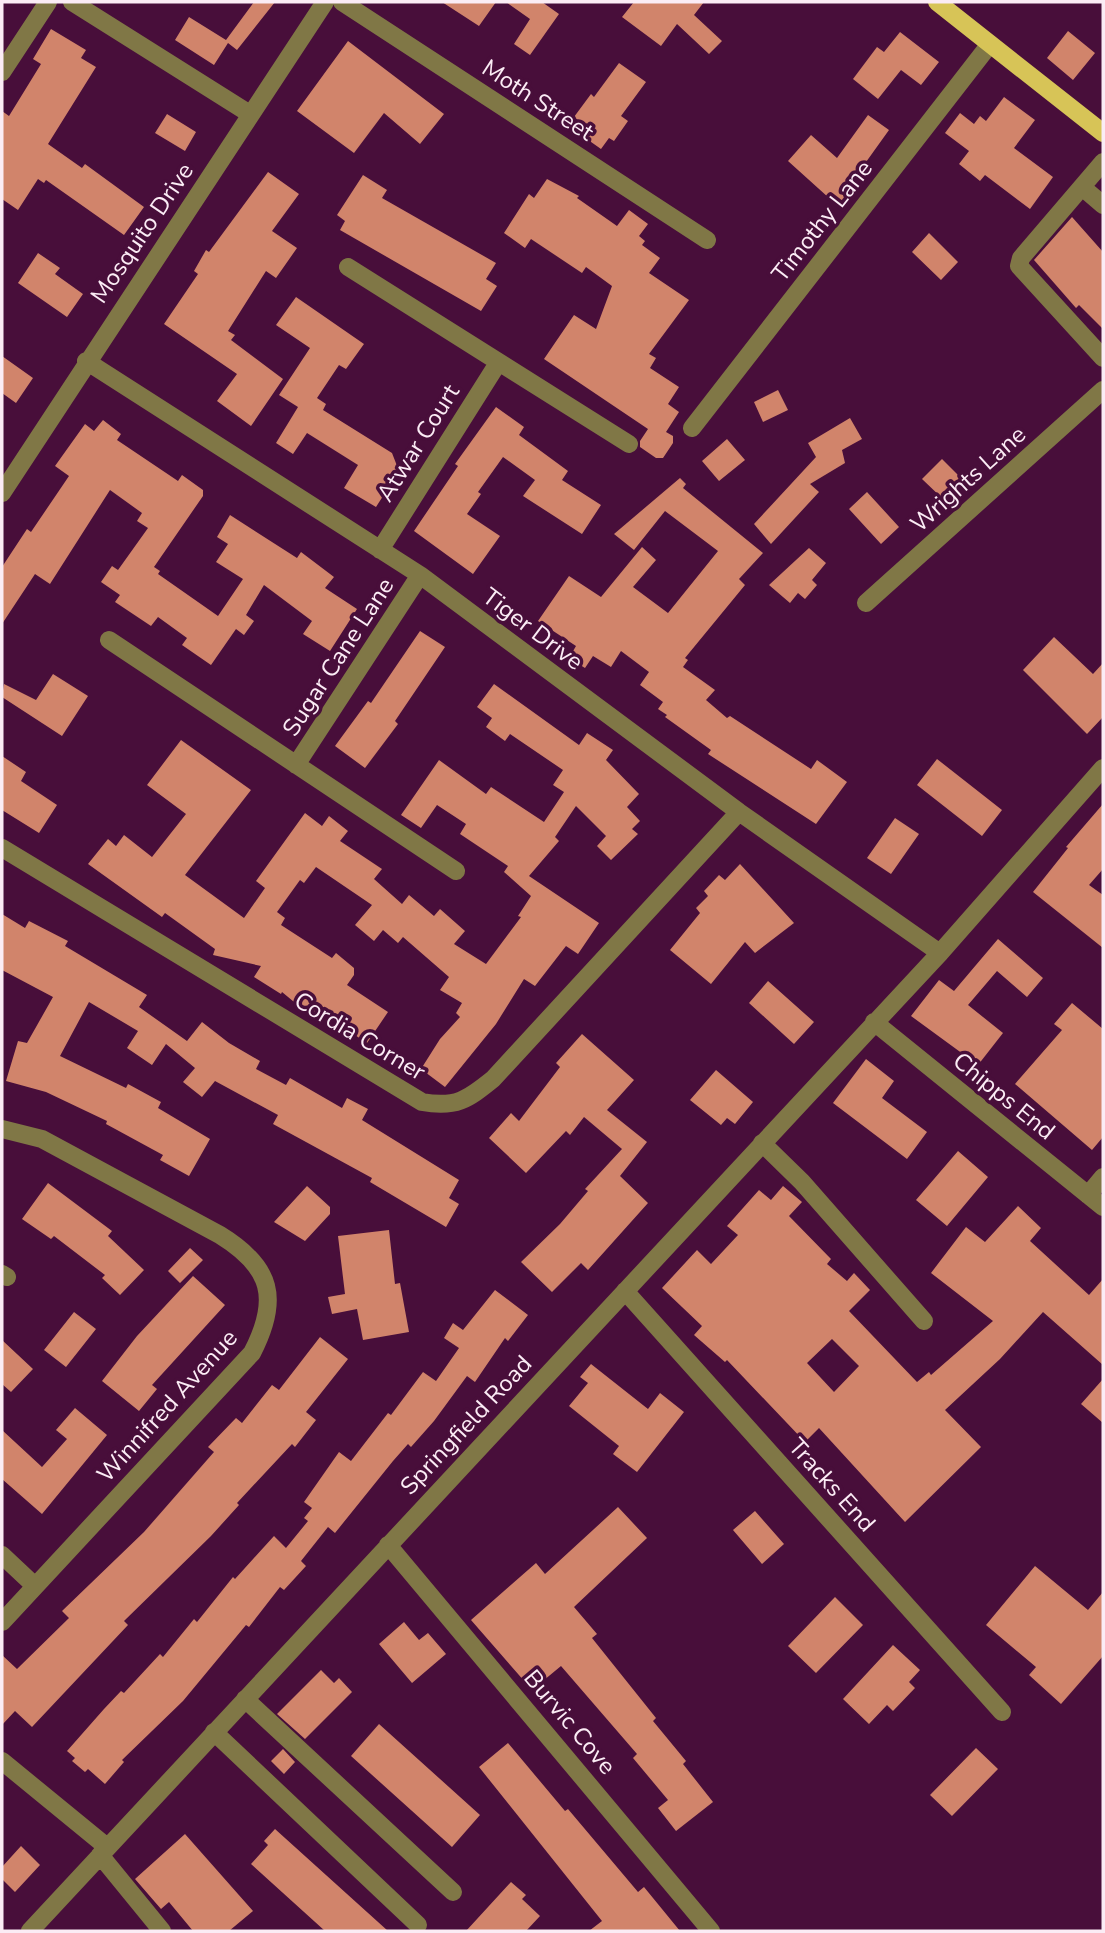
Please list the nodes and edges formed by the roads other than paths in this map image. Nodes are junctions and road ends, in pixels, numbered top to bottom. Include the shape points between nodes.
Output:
1 (48, 2) edge
2 (72, 2) edge
3 (325, 2) edge
4 (342, 2) edge
5 (949, 5) edge
6 (990, 44) junction
7 (2, 72) edge
8 (250, 114) junction
9 (1103, 132) edge
10 (1103, 162) edge
11 (1082, 187) junction
12 (1103, 205) edge
13 (707, 240) dead end
14 (348, 267) dead end
15 (1103, 358) edge
16 (86, 361) junction
17 (498, 363) junction
18 (1103, 390) edge
19 (692, 428) dead end
20 (628, 444) dead end
21 (2, 493) edge
22 (380, 550) junction
23 (420, 575) junction
24 (866, 603) dead end
25 (109, 640) dead end
26 (296, 765) junction
27 (1103, 768) edge
28 (738, 812) junction
29 (2, 848) edge
30 (456, 871) dead end
31 (940, 953) junction
32 (874, 1022) junction
33 (2, 1129) edge
34 (762, 1143) junction
35 (1103, 1177) edge
36 (1088, 1195) junction
37 (1103, 1207) edge
38 (625, 1291) junction
39 (924, 1321) dead end
40 (388, 1545) junction
41 (2, 1555) edge
42 (35, 1586) junction
43 (2, 1622) edge
44 (245, 1699) junction
45 (1002, 1712) dead end
46 (214, 1732) junction
47 (2, 1761) edge
48 (104, 1851) junction
49 (453, 1892) dead end
50 (418, 1925) dead end
51 (30, 1931) edge
52 (162, 1931) edge
53 (711, 1931) edge

1 - 7 street
2 - 8 street
3 - 8 street, Mosquito Drive
4 - 13 street, Moth Street
5 - 6 main road
6 - 9 main road
6 - 19 street, Timothy Lane
8 - 16 street, Mosquito Drive
10 - 11 street
11 - 12 street
11 - 15 street via 1018,266
14 - 17 street
16 - 21 street, Mosquito Drive
16 - 22 street, Tiger Drive
17 - 20 street
17 - 22 street, Atwar Court
18 - 24 street, Wrights Lane
22 - 23 street, Tiger Drive
23 - 26 street, Sugar Cane Lane
23 - 28 street, Tiger Drive
25 - 26 street
26 - 30 street
27 - 31 street, Springfield Road
28 - 29 street, Cordia Corner via 493,1079 468,1099 444,1106 422,1102
28 - 31 street, Tiger Drive
31 - 32 street, Springfield Road
32 - 34 street, Springfield Road
32 - 36 street, Chipps End
33 - 42 street, Winnifred Avenue via 43,1139 229,1240 255,1265 269,1297 268,1316 252,1353
34 - 38 street, Springfield Road
34 - 39 street via 803,1182
35 - 36 street
36 - 37 street, Chipps End
38 - 40 street, Springfield Road
38 - 45 street, Tracks End
40 - 44 street, Springfield Road
40 - 53 street, Burvic Cove
41 - 42 street
42 - 43 street, Winnifred Avenue
44 - 46 street, Springfield Road
44 - 49 street
46 - 48 street, Springfield Road
46 - 50 street
47 - 48 street
48 - 51 street, Springfield Road
48 - 52 street

